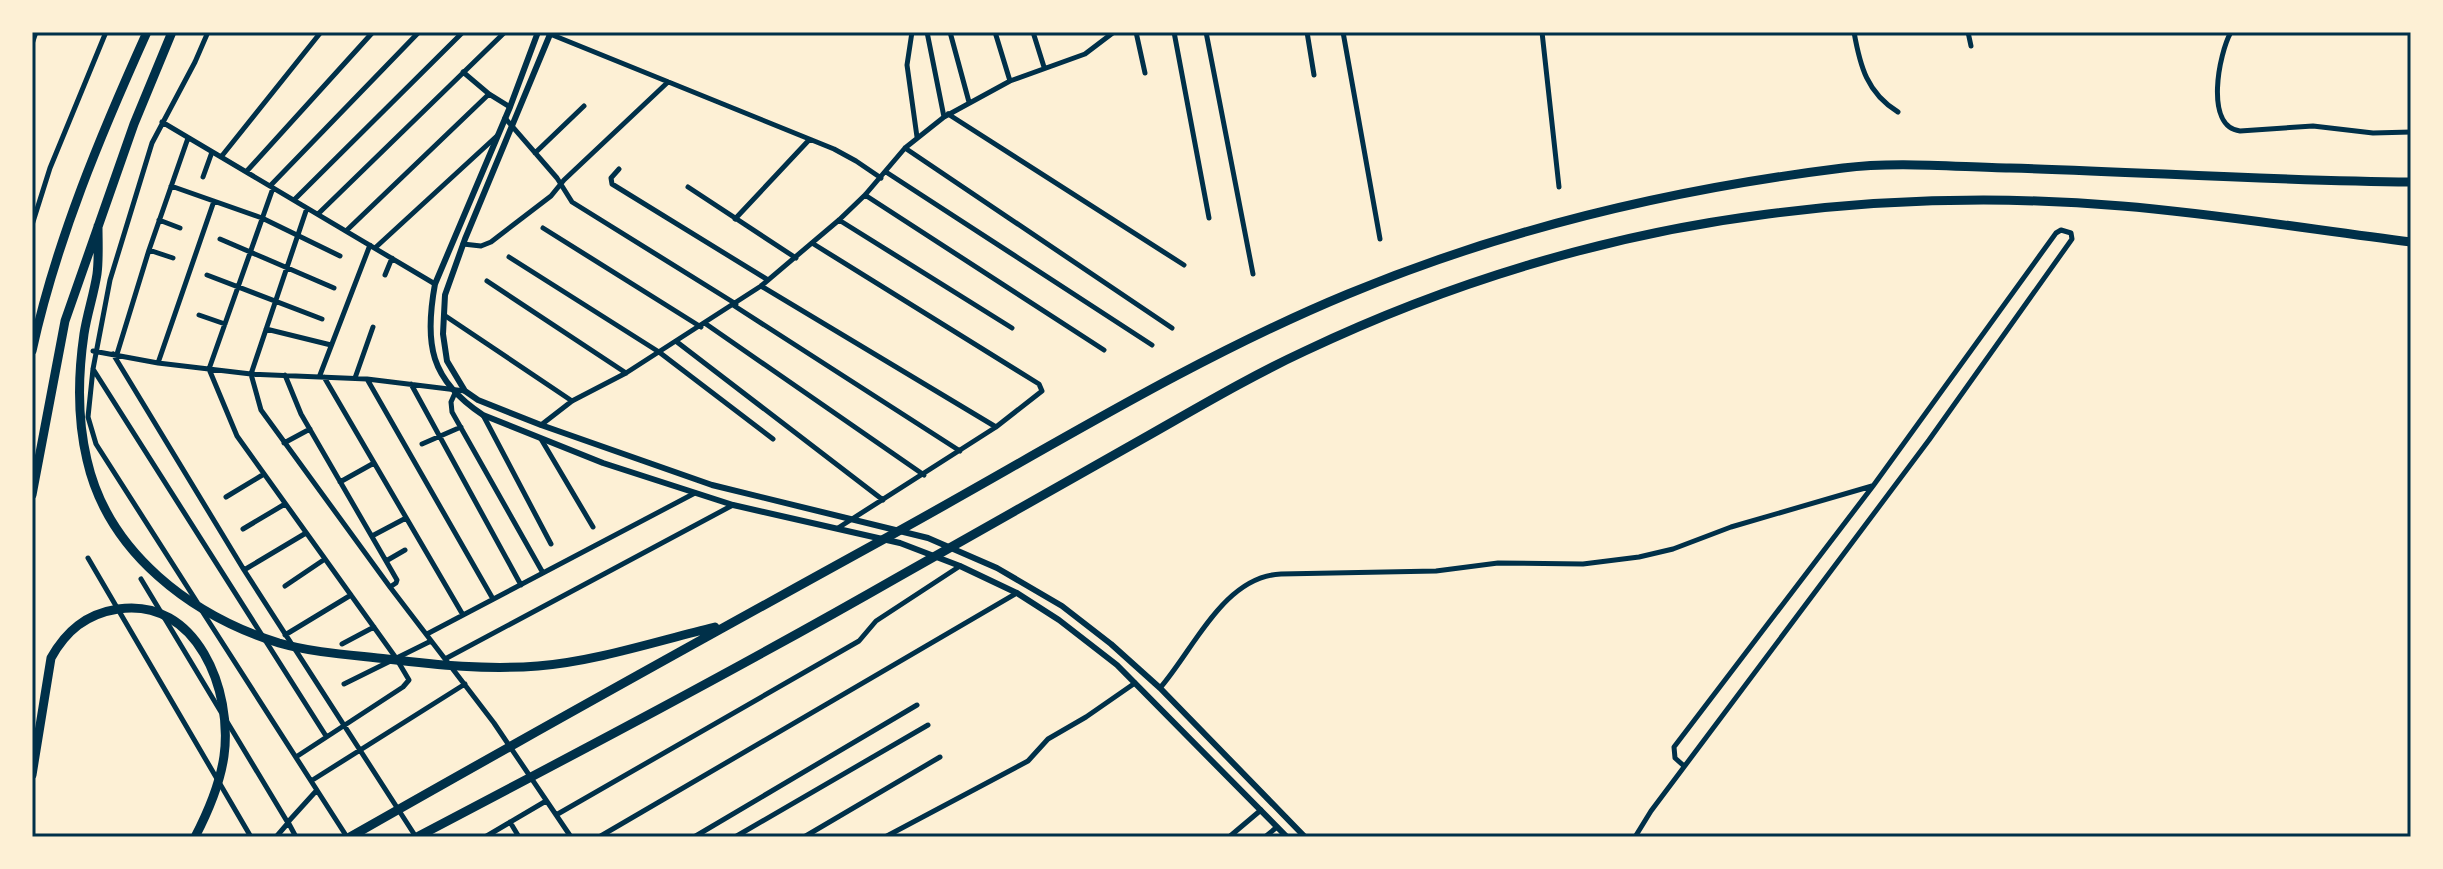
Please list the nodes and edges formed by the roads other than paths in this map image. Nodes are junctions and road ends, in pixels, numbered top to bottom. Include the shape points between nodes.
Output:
1 (36, 32) edge
2 (106, 32) edge
3 (147, 32) edge
4 (172, 32) edge
5 (208, 32) edge
6 (321, 32) edge
7 (373, 32) edge
8 (419, 32) edge
9 (463, 32) edge
10 (505, 32) edge
11 (538, 32) edge
12 (912, 32) edge
13 (927, 32) edge
14 (950, 32) edge
15 (995, 32) edge
16 (1033, 32) edge
17 (1114, 32) edge
18 (1136, 32) edge
19 (1174, 32) edge
20 (1206, 32) edge
21 (1307, 32) edge
22 (1343, 32) edge
23 (1542, 32) edge
24 (1854, 32) edge
25 (1968, 32) edge
26 (2231, 32) edge
27 (549, 33) edge
28 (32, 44) edge
29 (1971, 46) dead end
30 (1044, 67) junction
31 (463, 72) junction
32 (1145, 73) dead end
33 (1314, 75) dead end
34 (1010, 81) junction
35 (668, 82) junction
36 (489, 94) junction
37 (969, 102) junction
38 (584, 106) dead end
39 (510, 107) junction
40 (1898, 112) dead end
41 (946, 116) junction
42 (505, 118) junction
43 (162, 122) junction
44 (512, 127) junction
45 (2411, 132) edge
46 (498, 135) junction
47 (917, 137) junction
48 (188, 138) junction
49 (809, 140) junction
50 (905, 148) junction
51 (212, 152) junction
52 (535, 153) junction
53 (221, 157) junction
54 (619, 169) dead end
55 (246, 172) junction
56 (886, 172) junction
57 (203, 177) dead end
58 (881, 178) junction
59 (2411, 182) edge
60 (560, 184) junction
61 (171, 186) junction
62 (272, 187) junction
63 (688, 187) dead end
64 (1559, 187) dead end
65 (865, 195) junction
66 (294, 200) junction
67 (214, 201) junction
68 (307, 208) junction
69 (318, 214) junction
70 (262, 218) junction
71 (1209, 218) dead end
72 (735, 219) junction
73 (159, 220) junction
74 (839, 220) junction
75 (32, 222) edge
76 (98, 226) junction
77 (180, 228) dead end
78 (543, 228) dead end
79 (346, 231) junction
80 (297, 235) junction
81 (220, 239) dead end
82 (1380, 239) dead end
83 (2411, 242) edge
84 (812, 243) junction
85 (463, 244) junction
86 (372, 247) junction
87 (149, 250) junction
88 (250, 252) junction
89 (340, 256) dead end
90 (509, 257) dead end
91 (173, 258) dead end
92 (392, 258) junction
93 (796, 258) junction
94 (1184, 265) dead end
95 (286, 268) junction
96 (1253, 274) dead end
97 (207, 275) dead end
98 (385, 275) dead end
99 (768, 280) junction
100 (487, 281) dead end
101 (435, 284) junction
102 (761, 286) junction
103 (238, 287) junction
104 (334, 288) dead end
105 (275, 302) junction
106 (735, 304) junction
107 (443, 314) junction
108 (199, 315) dead end
109 (322, 319) dead end
110 (225, 324) junction
111 (703, 325) junction
112 (373, 327) dead end
113 (1012, 328) dead end
114 (1172, 328) dead end
115 (266, 329) junction
116 (677, 342) junction
117 (331, 345) junction
118 (1152, 345) dead end
119 (1104, 350) dead end
120 (32, 351) edge
121 (95, 352) junction
122 (659, 352) junction
123 (115, 354) junction
124 (158, 363) junction
125 (93, 369) junction
126 (209, 369) junction
127 (626, 373) junction
128 (251, 374) junction
129 (285, 375) junction
130 (322, 376) junction
131 (355, 378) junction
132 (367, 379) junction
133 (411, 384) junction
134 (454, 391) junction
135 (465, 391) junction
136 (572, 401) junction
137 (483, 415) junction
138 (541, 425) junction
139 (461, 427) junction
140 (996, 427) junction
141 (310, 429) junction
142 (440, 436) junction
143 (541, 439) junction
144 (773, 439) dead end
145 (284, 443) junction
146 (422, 444) dead end
147 (960, 451) junction
148 (374, 463) junction
149 (264, 474) junction
150 (924, 475) junction
151 (340, 482) junction
152 (1873, 486) junction
153 (696, 493) junction
154 (32, 495) edge
155 (226, 497) dead end
156 (883, 500) junction
157 (285, 504) junction
158 (733, 505) junction
159 (406, 518) junction
160 (853, 519) junction
161 (593, 527) dead end
162 (838, 528) junction
163 (243, 529) dead end
164 (306, 533) junction
165 (372, 537) junction
166 (551, 544) dead end
167 (405, 550) dead end
168 (88, 558) dead end
169 (325, 559) junction
170 (386, 561) junction
171 (960, 566) junction
172 (244, 570) junction
173 (543, 573) junction
174 (141, 579) dead end
175 (521, 585) junction
176 (285, 586) dead end
177 (390, 587) junction
178 (1017, 593) junction
179 (351, 595) junction
180 (493, 599) junction
181 (463, 615) junction
182 (726, 625) junction
183 (374, 627) junction
184 (427, 634) junction
185 (285, 635) junction
186 (431, 641) junction
187 (342, 644) dead end
188 (396, 658) junction
189 (445, 659) junction
190 (1135, 682) junction
191 (344, 684) dead end
192 (465, 684) junction
193 (1160, 688) junction
194 (917, 705) dead end
195 (342, 725) junction
196 (928, 725) dead end
197 (326, 736) junction
198 (360, 751) junction
199 (296, 757) junction
200 (940, 757) dead end
201 (1684, 766) junction
202 (32, 775) edge
203 (311, 781) junction
204 (317, 790) junction
205 (546, 801) junction
206 (1261, 810) junction
207 (556, 815) junction
208 (510, 822) junction
209 (288, 823) junction
210 (1277, 827) junction
211 (195, 837) edge
212 (251, 837) edge
213 (276, 837) edge
214 (296, 837) edge
215 (349, 837) edge
216 (417, 837) edge
217 (485, 837) edge
218 (519, 837) edge
219 (571, 837) edge
220 (599, 837) edge
221 (694, 837) edge
222 (735, 837) edge
223 (804, 837) edge
224 (885, 837) edge
225 (1229, 837) edge
226 (1265, 837) edge
227 (1287, 837) edge
228 (1305, 837) edge
229 (1635, 837) edge

1 - 28 street
2 - 75 street
3 - 120 highway via 109,115
4 - 76 highway
5 - 43 street
6 - 53 street
7 - 55 street
8 - 62 street
9 - 66 street
10 - 31 street
11 - 39 street
12 - 47 street via 907,65
13 - 41 street
14 - 37 street
15 - 34 street
16 - 30 street
17 - 30 street via 1085,54
18 - 32 street
19 - 71 street
20 - 96 street
21 - 33 street
22 - 82 street
23 - 64 street
24 - 40 street via 1867,81
25 - 29 street
26 - 45 street via 2217,79 2230,129 2313,126
27 - 35 street
27 - 44 street
30 - 34 street
31 - 36 street
31 - 69 street
34 - 37 street
35 - 49 street
35 - 60 street
36 - 39 street
36 - 79 street
37 - 41 street
38 - 52 street
39 - 42 street
41 - 47 street
41 - 94 street
42 - 44 street
42 - 46 street
43 - 48 street
43 - 121 street via 110,280
44 - 52 street
44 - 85 street
46 - 86 street
46 - 101 street
47 - 50 street
48 - 51 street
48 - 61 street
49 - 58 street
49 - 72 street
50 - 56 street
50 - 114 street
51 - 53 street
51 - 57 street
52 - 60 street
53 - 55 street
54 - 99 street via 612,184
55 - 62 street
56 - 58 street
56 - 118 street
58 - 65 street
59 - 182 highway via 1851,167 1671,195 1565,219 1349,294 1189,370
60 - 85 street via 491,242
60 - 106 street via 572,202
61 - 67 street
61 - 73 street
62 - 66 street
62 - 70 street
63 - 72 street
65 - 74 street
65 - 119 street
66 - 68 street
67 - 70 street
67 - 124 street
68 - 69 street
68 - 80 street
69 - 79 street
70 - 80 street
70 - 88 street
72 - 93 street
73 - 77 street
73 - 87 street
74 - 84 street
74 - 113 street
76 - 154 highway via 65,321
76 - 182 highway via 97,273 79,373 88,464 111,519 133,551 187,600 282,643 478,668 573,662
78 - 111 street
79 - 86 street
80 - 89 street
80 - 95 street
81 - 88 street
83 - 216 highway via 2124,206 1945,200 1810,209 1677,229 1472,283 1257,374 655,712
84 - 93 street
84 - 140 street via 1039,384 1039,395
85 - 107 street
86 - 92 street
86 - 117 street
87 - 91 street
87 - 123 street
88 - 95 street
88 - 103 street
90 - 122 street
92 - 98 street
92 - 101 street
93 - 99 street
95 - 104 street
95 - 105 street
97 - 103 street
99 - 102 street
100 - 127 street
101 - 134 street via 430,310 434,363
102 - 106 street
102 - 140 street
103 - 105 street
103 - 110 street
105 - 109 street
105 - 115 street
106 - 111 street
106 - 147 street
107 - 135 street via 447,361
107 - 136 street
108 - 110 street
110 - 126 street
111 - 116 street
111 - 150 street
112 - 131 street
115 - 117 street
115 - 128 street
116 - 122 street
116 - 156 street
117 - 130 street
121 - 123 street
121 - 125 street
122 - 127 street
122 - 144 street
123 - 124 street
123 - 172 street
124 - 126 street
125 - 197 street
125 - 199 street via 88,417 96,444
126 - 128 street
126 - 149 street via 231,426
127 - 136 street
128 - 129 street
128 - 145 street via 261,410
129 - 130 street
129 - 141 street
130 - 131 street
130 - 148 street
131 - 132 street
132 - 133 street
132 - 180 street
133 - 134 street
133 - 142 street
134 - 135 street
134 - 137 street
134 - 139 street via 451,408
135 - 138 street
136 - 138 street
137 - 143 street
137 - 166 street
138 - 160 street via 712,485
139 - 142 street
139 - 173 street
140 - 147 street
141 - 145 street
141 - 151 street
142 - 146 street
142 - 175 street
143 - 153 street
143 - 161 street
145 - 177 street
147 - 150 street
148 - 151 street
148 - 159 street
149 - 155 street
149 - 157 street
150 - 156 street
151 - 165 street
152 - 193 street via 1639,557 1583,564 1498,563 1436,571 1260,577 1227,599
152 - 201 street via 1674,747 1675,758
152 - 201 street via 2056,233 2071,233 2072,239 1929,440
153 - 158 street
153 - 173 street
156 - 160 street
157 - 163 street
157 - 164 street
158 - 162 street
158 - 189 street
159 - 165 street
159 - 181 street
160 - 162 street
160 - 193 street via 928,538 997,568 1080,619
162 - 171 street via 900,543
164 - 169 street
164 - 172 street
165 - 170 street
167 - 170 street
168 - 212 street
169 - 176 street
169 - 179 street
170 - 177 street via 397,581
171 - 178 street
171 - 207 street via 876,621 859,641
172 - 185 street
173 - 175 street
174 - 209 street
175 - 180 street
177 - 184 street
178 - 190 street via 1080,635
178 - 220 street
179 - 183 street
179 - 185 street
180 - 181 street
181 - 184 street
182 - 215 highway
183 - 187 street
183 - 188 street
184 - 186 street
185 - 195 street
186 - 188 street
186 - 189 street
188 - 191 street
188 - 195 street via 407,684
189 - 192 street
190 - 206 street
190 - 224 street via 1048,739 1028,761
192 - 198 street
192 - 205 street
193 - 228 street
194 - 221 street
195 - 197 street
195 - 198 street
196 - 222 street
197 - 199 street
198 - 203 street
198 - 216 street
199 - 203 street
200 - 223 street
201 - 229 street
202 - 211 highway via 45,686 59,643 84,620 105,611 158,613 190,634 203,652 218,685 224,718 224,756
203 - 204 street
204 - 209 street
204 - 215 street
205 - 207 street
205 - 208 street
206 - 210 street
206 - 225 street
207 - 219 street
208 - 217 street
208 - 218 street
209 - 213 street
209 - 214 street
210 - 226 street
210 - 227 street

